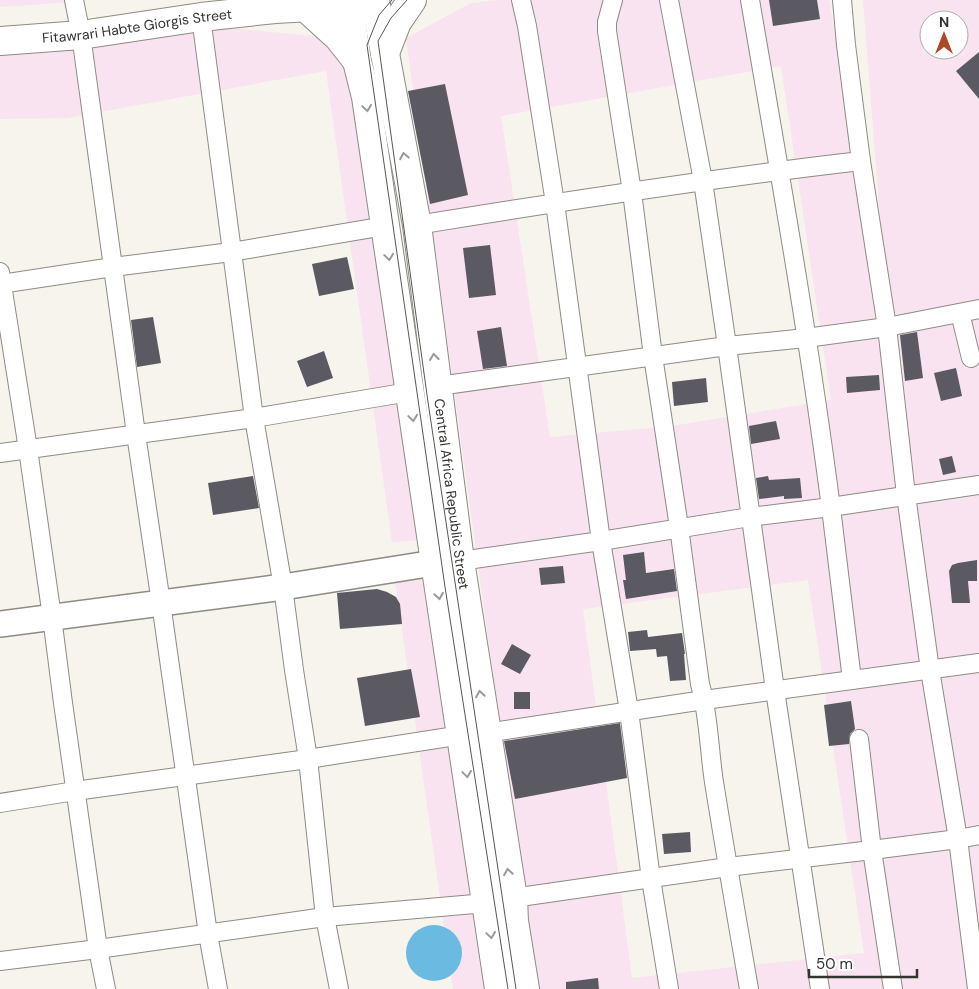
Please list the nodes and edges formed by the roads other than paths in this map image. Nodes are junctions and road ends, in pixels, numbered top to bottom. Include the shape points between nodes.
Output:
1 (412, 0) edge
2 (521, 0) edge
3 (613, 0) edge
4 (669, 0) edge
5 (750, 0) edge
6 (842, 0) edge
7 (368, 2) edge
8 (202, 8) edge
9 (306, 8) junction
10 (78, 18) edge
11 (0, 23) edge
12 (0, 42) edge
13 (385, 53) junction
14 (357, 61) junction
15 (861, 161) junction
16 (780, 170) junction
17 (703, 181) junction
18 (632, 192) junction
19 (556, 203) junction
20 (417, 225) junction
21 (385, 226) junction
22 (231, 252) junction
23 (113, 267) junction
24 (1, 280) edge
25 (979, 309) edge
26 (960, 313) junction
27 (887, 327) junction
28 (806, 338) junction
29 (727, 346) junction
30 (653, 356) junction
31 (971, 358) dead end
32 (577, 366) junction
33 (438, 386) junction
34 (409, 392) junction
35 (254, 418) junction
36 (136, 434) junction
37 (28, 449) junction
38 (0, 453) edge
39 (979, 485) edge
40 (906, 495) junction
41 (831, 507) junction
42 (750, 517) junction
43 (679, 527) junction
44 (601, 540) junction
45 (447, 562) junction
46 (283, 586) junction
47 (161, 603) junction
48 (52, 617) junction
49 (0, 624) edge
50 (979, 664) edge
51 (930, 670) junction
52 (852, 680) junction
53 (774, 690) junction
54 (704, 700) junction
55 (629, 711) junction
56 (474, 734) junction
57 (859, 739) dead end
58 (308, 759) junction
59 (186, 776) junction
60 (75, 791) junction
61 (0, 803) edge
62 (979, 835) edge
63 (958, 839) junction
64 (872, 850) junction
65 (800, 859) junction
66 (728, 867) junction
67 (651, 879) junction
68 (512, 898) junction
69 (486, 903) junction
70 (326, 917) junction
71 (208, 934) junction
72 (98, 949) junction
73 (0, 961) edge
74 (106, 989) edge
75 (218, 989) edge
76 (339, 989) edge
77 (499, 989) edge
78 (525, 989) edge
79 (670, 989) edge
80 (749, 989) edge
81 (820, 989) edge
82 (893, 989) edge
83 (977, 989) edge

1 - 13 main road via 397,22
2 - 19 street
3 - 18 street via 607,31
4 - 17 street
5 - 16 street
6 - 15 street
7 - 9 main road, Fitawrari Habte Giorgis Street
7 - 13 main road, Central Africa Republic Street
7 - 14 main road, Central Africa Republic Street
8 - 9 main road, Fitawrari Habte Giorgis Street
8 - 10 main road, Fitawrari Habte Giorgis Street
8 - 22 street
9 - 14 main road via 339,38
10 - 11 main road
10 - 12 main road, Fitawrari Habte Giorgis Street
10 - 23 street
20 -> 13 main road, Central Africa Republic Street
14 -> 21 main road, Central Africa Republic Street via 366,97
15 - 16 street
15 - 27 street
16 - 17 street
16 - 28 street
17 - 18 street
17 - 29 street
18 - 19 street
18 - 30 street
19 - 20 street
19 - 32 street
33 -> 20 main road, Central Africa Republic Street
21 - 22 street
21 -> 34 main road, Central Africa Republic Street
22 - 23 street
22 - 35 street
23 - 24 street
23 - 36 street
24 - 37 street
25 - 26 street
26 - 27 street
26 - 31 street
27 - 28 street
27 - 40 street
28 - 29 street
28 - 41 street
29 - 30 street
29 - 42 street
30 - 32 street
30 - 43 street
32 - 33 street
32 - 44 street
33 - 45 main road, Central Africa Republic Street
34 - 35 street
34 -> 45 main road, Central Africa Republic Street
35 - 36 street
35 - 46 street
36 - 37 street
36 - 47 street
37 - 38 street
37 - 48 street
39 - 40 street
40 - 41 street
40 - 51 street
41 - 42 street
41 - 52 street
42 - 43 street
42 - 53 street
43 - 44 street
43 - 54 street
44 - 45 street
44 - 55 street
45 - 46 street
45 - 56 main road, Central Africa Republic Street
46 - 47 street
46 - 58 street
47 - 48 street
47 - 59 street
48 - 49 street
48 - 60 street
50 - 51 street
51 - 52 street
51 - 63 street
52 - 53 street
53 - 54 street
53 - 65 street
54 - 55 street
54 - 66 street
55 - 56 street
55 - 67 street
56 - 58 street
68 -> 56 main road, Central Africa Republic Street
56 -> 69 main road, Central Africa Republic Street
57 - 64 street
58 - 59 street
58 - 70 street
59 - 60 street
59 - 71 street
60 - 61 street
60 - 72 street
62 - 63 street
63 - 64 street
63 - 83 street
64 - 65 street
64 - 82 street
65 - 66 street
65 - 81 street
66 - 67 street
66 - 80 street
67 - 68 street
67 - 79 street
68 - 78 main road, Central Africa Republic Street
69 - 70 street
69 -> 77 main road, Central Africa Republic Street
70 - 71 street
70 - 76 street
71 - 72 street
71 - 75 street
72 - 73 street
72 - 74 street

